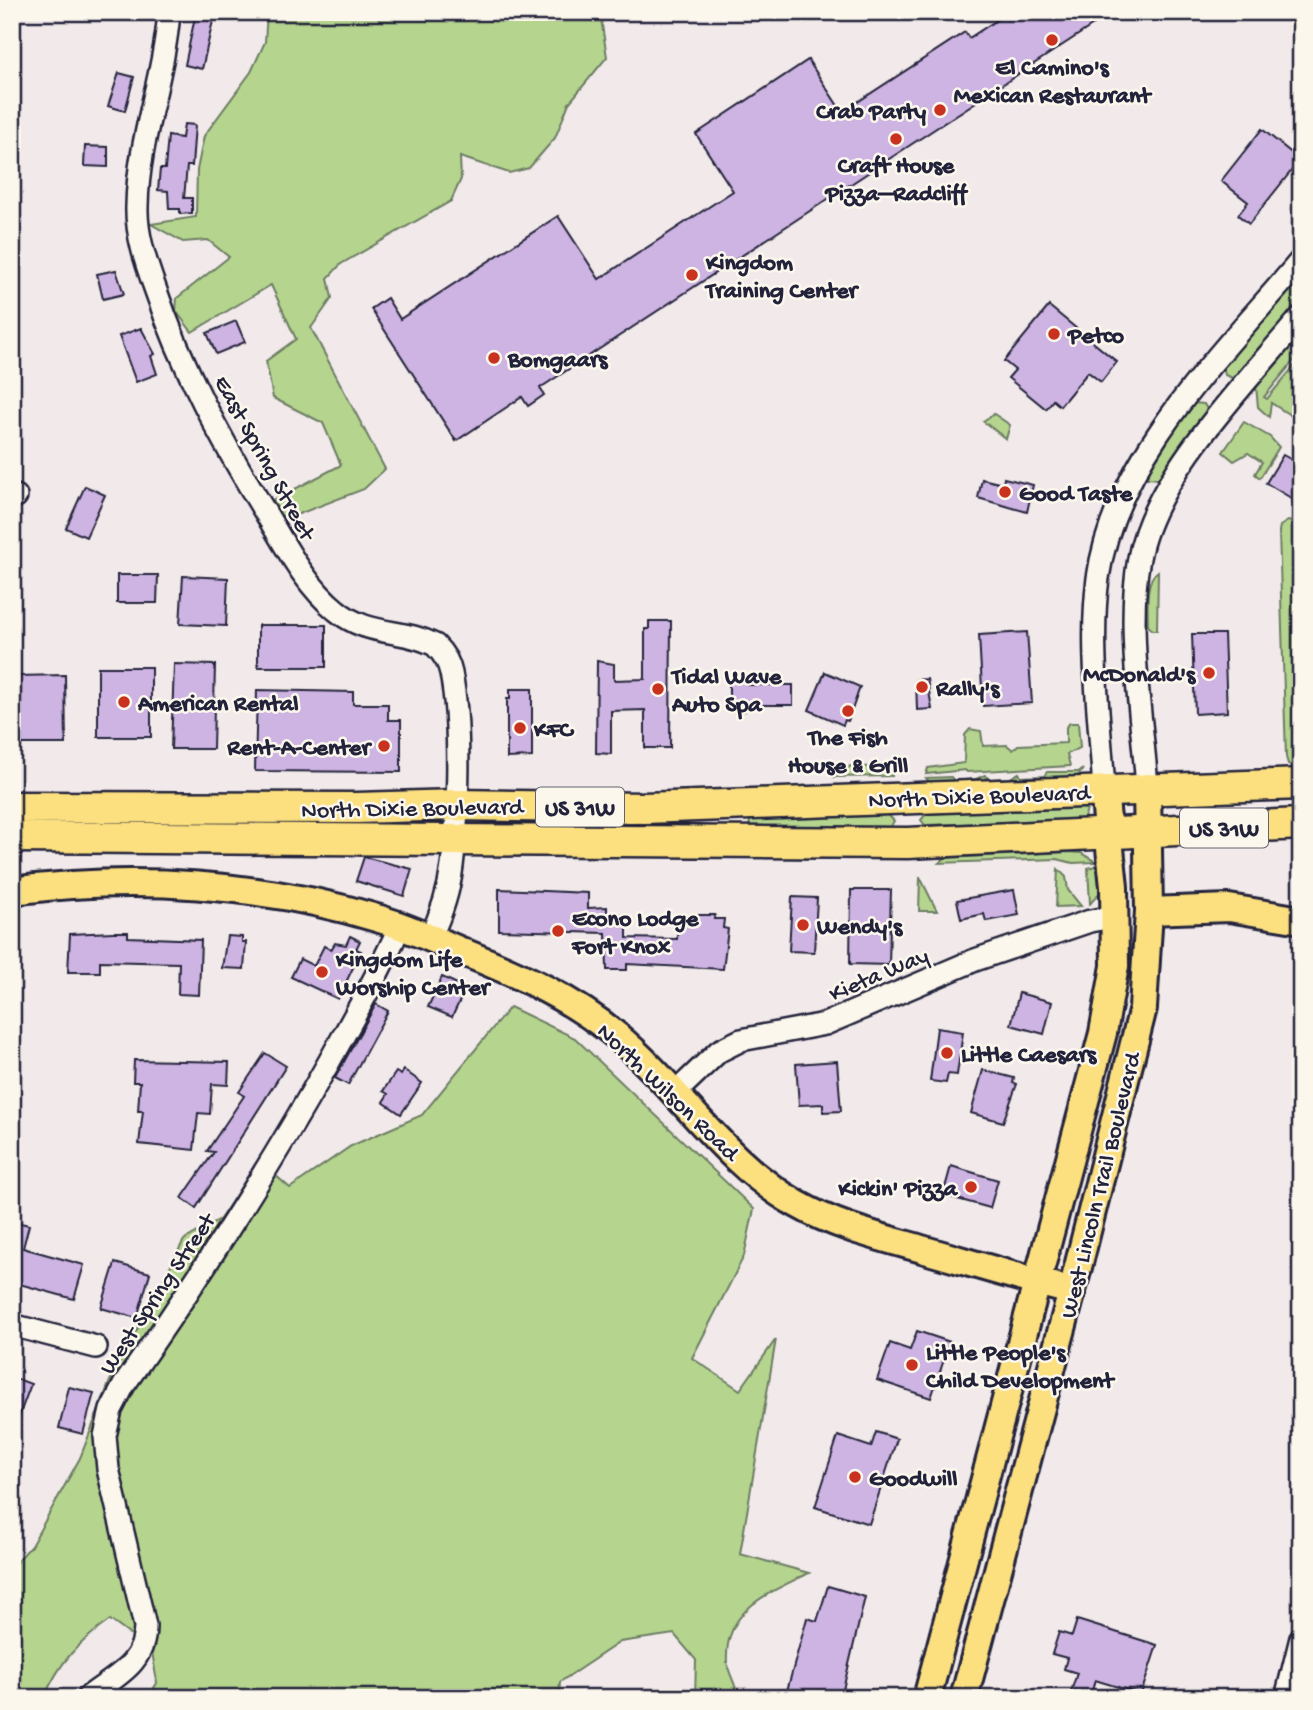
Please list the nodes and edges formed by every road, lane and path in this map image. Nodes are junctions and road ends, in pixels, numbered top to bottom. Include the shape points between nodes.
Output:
1 (169, 12) edge
2 (1301, 260) edge
3 (1301, 317) edge
4 (1301, 784) edge
5 (1147, 787) junction
6 (1104, 790) junction
7 (456, 805) junction
8 (12, 807) edge
9 (1301, 824) edge
10 (1147, 832) junction
11 (1110, 835) junction
12 (12, 837) edge
13 (453, 841) junction
14 (12, 891) edge
15 (1149, 911) junction
16 (1114, 917) junction
17 (1301, 920) edge
18 (400, 926) junction
19 (430, 938) junction
20 (674, 1094) junction
21 (1039, 1283) junction
22 (1072, 1291) junction
23 (12, 1325) edge
24 (96, 1347) dead end
25 (1301, 1639) edge
26 (87, 1698) edge
27 (927, 1698) edge
28 (964, 1698) edge
29 (1286, 1698) edge

1 - 7 street, East Spring Street via 136,206 148,268 168,326 216,432 293,559 323,598 359,625 425,640 443,653 451,671
2 - 6 street via 1160,431 1115,513 1102,555 1096,600
3 - 5 street via 1175,472 1151,517 1136,585
4 - 5 highway, US 31W
5 - 6 highway, North Dixie Boulevard / US 31W
5 - 10 main road, West Lincoln Trail Boulevard
6 - 7 highway, North Dixie Boulevard / US 31W via 697,807
6 - 11 main road, West Lincoln Trail Boulevard
7 - 8 highway, North Dixie Boulevard / US 31W
7 - 13 street
9 - 10 highway, US 31W
10 - 11 highway, North Dixie Boulevard / US 31W
10 - 15 main road, West Lincoln Trail Boulevard
11 - 13 highway, North Dixie Boulevard / US 31W via 853,844
11 - 16 main road, West Lincoln Trail Boulevard
12 - 13 highway, North Dixie Boulevard / US 31W
13 - 19 street via 447,896
14 - 18 main road, North Wilson Road via 128,883 202,887 333,907
15 - 17 main road via 1229,908
15 - 22 main road, West Lincoln Trail Boulevard via 1143,1008
16 - 20 street, Kieta Way via 975,960 825,1024 741,1041 719,1051
16 - 21 main road, West Lincoln Trail Boulevard via 1115,966 1103,1033
18 - 19 main road, North Wilson Road
18 - 26 street, West Spring Street via 372,986 284,1142 111,1410 105,1436 108,1469 145,1626 145,1646 139,1657
19 - 20 main road, North Wilson Road via 564,998 617,1036
20 - 21 main road, North Wilson Road via 765,1182 796,1204 840,1226
21 - 22 main road, North Wilson Road
21 - 27 main road, West Lincoln Trail Boulevard
22 - 28 main road, West Lincoln Trail Boulevard
23 - 24 street
25 - 29 street

